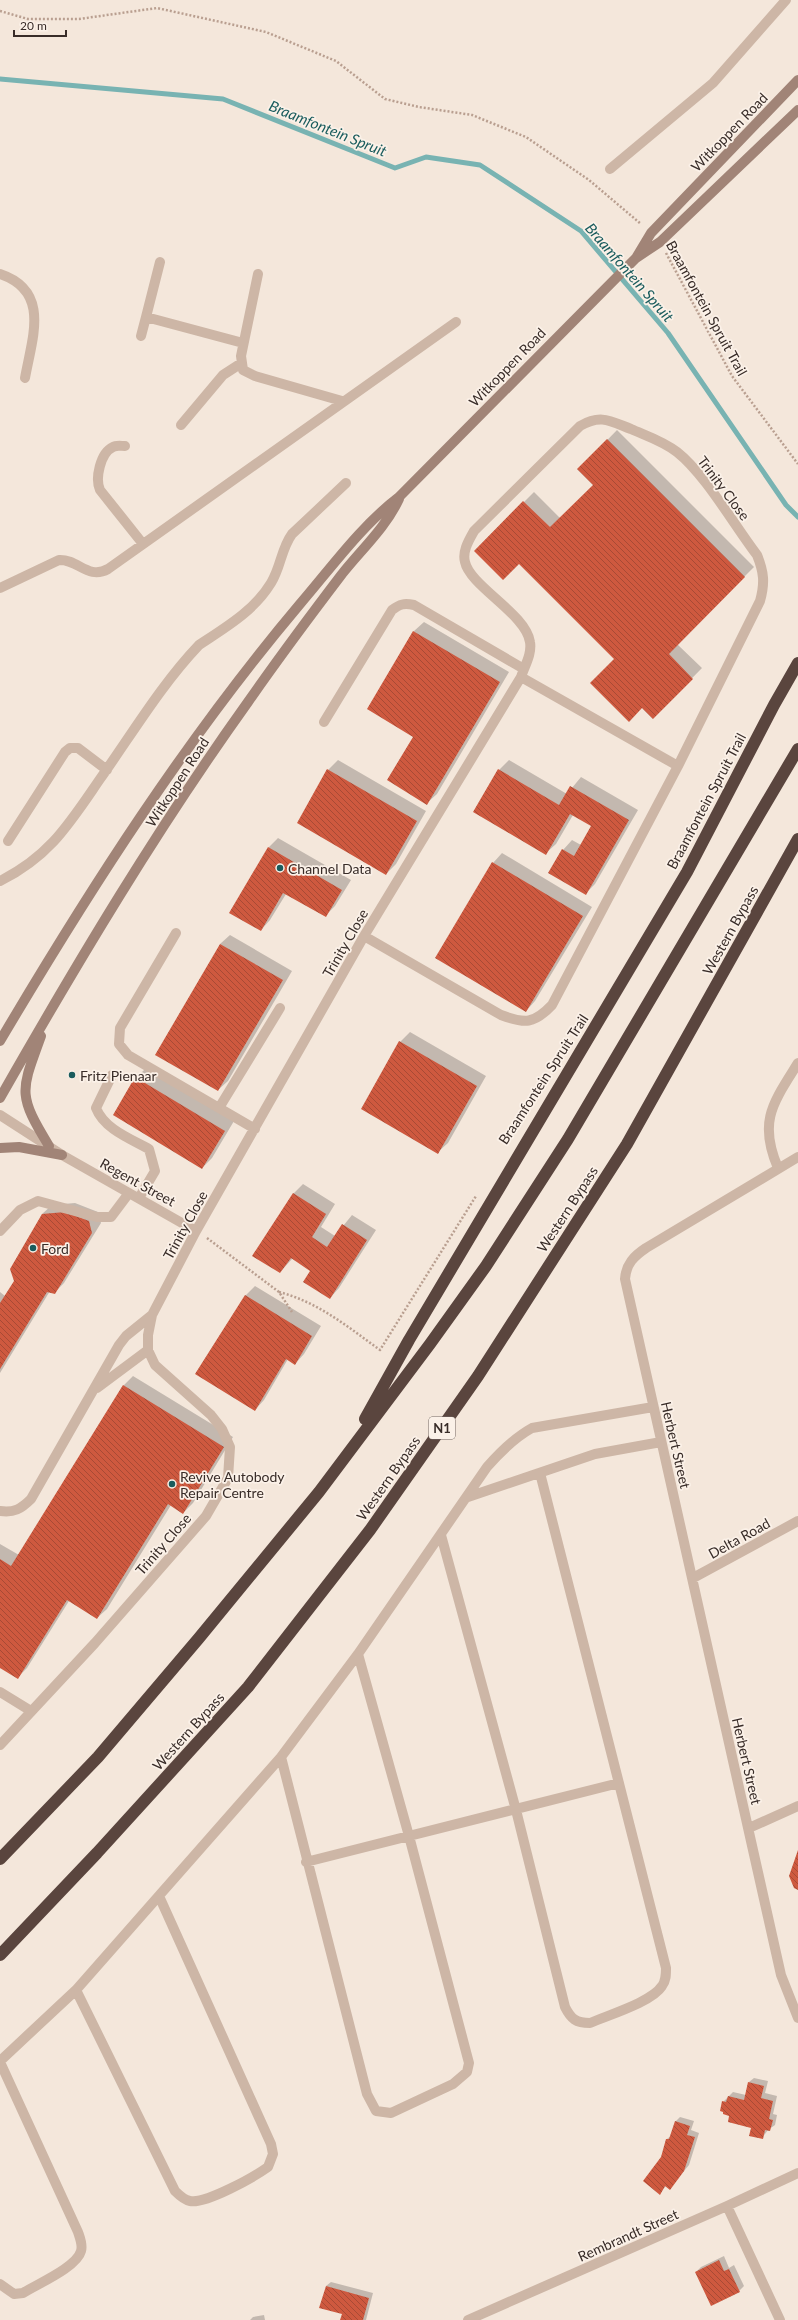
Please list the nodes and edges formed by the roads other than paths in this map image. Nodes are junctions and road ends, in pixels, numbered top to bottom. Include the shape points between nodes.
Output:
1 (786, 0) edge
2 (798, 80) edge
3 (798, 110) edge
4 (610, 169) dead end
5 (636, 258) junction
6 (160, 262) dead end
7 (0, 274) edge
8 (258, 274) dead end
9 (146, 317) junction
10 (456, 322) dead end
11 (141, 336) dead end
12 (244, 343) junction
13 (240, 364) junction
14 (25, 378) dead end
15 (342, 401) junction
16 (181, 425) dead end
17 (125, 446) dead end
18 (346, 483) dead end
19 (400, 497) junction
20 (143, 544) junction
21 (0, 588) edge
22 (798, 663) edge
23 (523, 673) junction
24 (324, 722) dead end
25 (798, 749) edge
26 (678, 766) junction
27 (107, 770) junction
28 (798, 839) edge
29 (8, 841) dead end
30 (0, 881) edge
31 (176, 933) dead end
32 (364, 936) junction
33 (20, 1007) junction
34 (280, 1008) dead end
35 (50, 1010) junction
36 (0, 1031) edge
37 (0, 1041) edge
38 (798, 1064) edge
39 (112, 1075) dead end
40 (0, 1098) edge
41 (219, 1108) junction
42 (0, 1115) edge
43 (255, 1129) junction
44 (49, 1146) junction
45 (0, 1148) edge
46 (62, 1155) junction
47 (798, 1157) edge
48 (778, 1168) junction
49 (129, 1193) junction
50 (139, 1198) junction
51 (0, 1231) edge
52 (196, 1231) junction
53 (152, 1315) junction
54 (148, 1350) junction
55 (92, 1392) junction
56 (653, 1407) junction
57 (661, 1442) junction
58 (345, 1455) junction
59 (540, 1473) junction
60 (468, 1497) junction
61 (0, 1512) edge
62 (798, 1521) edge
63 (441, 1535) junction
64 (693, 1578) junction
65 (358, 1654) junction
66 (0, 1692) edge
67 (31, 1711) junction
68 (0, 1745) edge
69 (281, 1757) junction
70 (619, 1783) junction
71 (798, 1806) edge
72 (516, 1810) junction
73 (749, 1828) junction
74 (409, 1836) junction
75 (0, 1859) edge
76 (306, 1862) junction
77 (159, 1896) junction
78 (0, 1955) edge
79 (76, 1990) junction
80 (798, 2018) edge
81 (0, 2062) edge
82 (798, 2173) edge
83 (727, 2206) junction
84 (0, 2284) edge
85 (468, 2320) edge
86 (780, 2320) edge

1 - 4 street via 713,83
2 - 5 main road, Witkoppen Road via 651,233
3 - 5 main road, Witkoppen Road via 660,242
5 - 19 main road, Witkoppen Road
6 - 9 street
7 - 14 street via 17,282 27,291 33,302 35,319
8 - 12 street
9 - 11 street
9 - 12 street
10 - 15 street
12 - 13 street
13 - 15 street via 248,374
13 - 16 street via 223,375
15 - 20 street
17 - 20 street via 114,446 107,452 97,484
18 - 27 street via 292,534 285,544 272,582 246,614 192,651
19 - 33 main road, Witkoppen Road via 383,509 331,568 211,715 89,894
19 - 35 main road, Witkoppen Road via 391,515 326,595 227,731
20 - 21 street via 102,572 88,572 64,560 52,562
22 - 58 highway via 687,872 409,1340
23 - 24 street via 414,605 400,604 392,610
23 - 26 street
23 - 26 street, Trinity Close via 530,654 530,641 525,630 471,573 465,563 465,552 474,531 580,426 592,419 610,420 659,441 677,452 692,466 757,555 765,585 760,601
23 - 32 street, Trinity Close
25 - 58 highway via 568,1139 486,1266
26 - 32 street via 552,1005 536,1019 526,1022 501,1015
27 - 29 street via 78,748 70,748
27 - 30 street via 66,829 46,851 24,869
28 - 78 highway, Western Bypass / N1 via 627,1144 478,1376 370,1530 248,1687
31 - 41 street via 120,1028 119,1044 128,1055
32 - 43 street, Trinity Close
33 - 36 main road
33 - 37 main road, Witkoppen Road
34 - 41 street
35 - 40 main road, Witkoppen Road
35 - 44 main road via 29,1069 25,1094 30,1113
38 - 48 street via 779,1093 768,1123 767,1136
39 - 50 street via 96,1108 99,1116 115,1129 150,1149 155,1172
41 - 43 street
42 - 44 street, Regent Street
43 - 52 street, Trinity Close
44 - 46 street, Regent Street
45 - 46 main road via 19,1147
46 - 49 street, Regent Street
47 - 48 street, Herbert Street
48 - 56 street, Herbert Street via 637,1254 625,1270 626,1291
49 - 50 street, Regent Street
49 - 51 street via 114,1214 107,1218 38,1201 20,1210
50 - 52 street, Regent Street
52 - 53 street, Trinity Close
53 - 54 street, Trinity Close
53 - 55 street via 119,1345
54 - 55 street
54 - 67 street, Trinity Close via 155,1365 211,1415 222,1429 230,1448 228,1478 206,1516 95,1643
55 - 61 street via 31,1499 21,1508
56 - 57 street, Herbert Street
56 - 60 street via 532,1428 516,1437 500,1452
57 - 59 street via 595,1454
57 - 64 street, Herbert Street
58 - 75 highway via 319,1492 98,1757
59 - 60 street
59 - 70 street
60 - 63 street
62 - 64 street, Delta Road
63 - 65 street
63 - 72 street
64 - 73 street, Herbert Street
65 - 69 street
65 - 74 street
66 - 67 street
67 - 68 street, Trinity Close
69 - 76 street
69 - 77 street
70 - 72 street
70 - 72 street via 664,1958 666,1978 654,1995 590,2023 574,2020 565,2007
71 - 73 street, Herbert Street
72 - 74 street
73 - 80 street, Herbert Street via 781,1975
74 - 76 street
74 - 76 street via 469,2062 467,2072 453,2084 391,2113 376,2111 367,2094
77 - 79 street
77 - 79 street via 271,2144 273,2154 268,2167 207,2198 189,2201 175,2191
79 - 81 street
81 - 84 street via 78,2232 82,2249 70,2265 23,2293 14,2294
82 - 83 street, Rembrandt Street
83 - 85 street, Rembrandt Street
83 - 86 street

